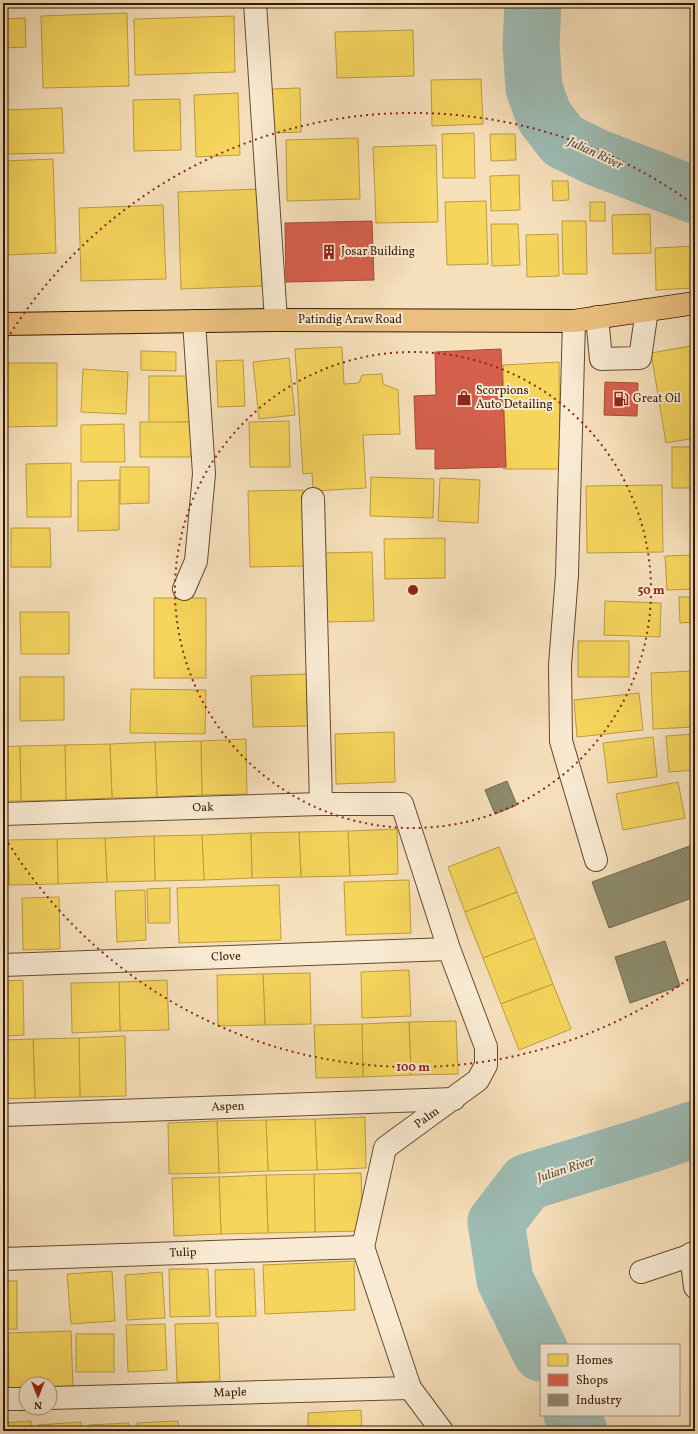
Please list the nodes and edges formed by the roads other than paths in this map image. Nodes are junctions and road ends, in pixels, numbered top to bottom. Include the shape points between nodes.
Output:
1 (255, 3) edge
2 (695, 303) edge
3 (647, 310) junction
4 (597, 317) junction
5 (276, 320) junction
6 (194, 321) junction
7 (574, 321) junction
8 (3, 324) edge
9 (313, 499) dead end
10 (184, 589) dead end
11 (321, 804) junction
12 (402, 804) joint
13 (3, 814) edge
14 (596, 860) dead end
15 (449, 949) junction
16 (3, 965) edge
17 (454, 1099) junction
18 (3, 1115) edge
19 (363, 1247) junction
20 (693, 1254) edge
21 (3, 1259) edge
22 (641, 1272) dead end
23 (695, 1287) edge
24 (410, 1388) junction
25 (58, 1398) edge
26 (3, 1399) edge
27 (18, 1399) edge
28 (442, 1431) edge

1 - 5 street
2 - 3 main road, Patindig Araw Road
3 - 4 main road, Patindig Araw Road
3 - 4 street via 640,358 601,359
4 - 7 main road, Patindig Araw Road
5 - 6 main road, Patindig Araw Road
5 - 7 main road, Patindig Araw Road
6 - 8 main road, Patindig Araw Road
6 - 10 street via 204,474 196,561
7 - 14 street via 567,575 560,665 561,742
9 - 11 street
11 - 12 street, Oak
11 - 13 street, Oak
12 - 15 street, Palm
15 - 16 street, Clove
15 - 17 street, Palm via 486,1046 486,1065 478,1080
17 - 18 street, Aspen
17 - 19 street, Palm via 385,1148
19 - 21 street, Tulip
19 - 24 street
20 - 22 street
20 - 23 street
24 - 25 street, Maple
24 - 28 street
26 - 27 street

